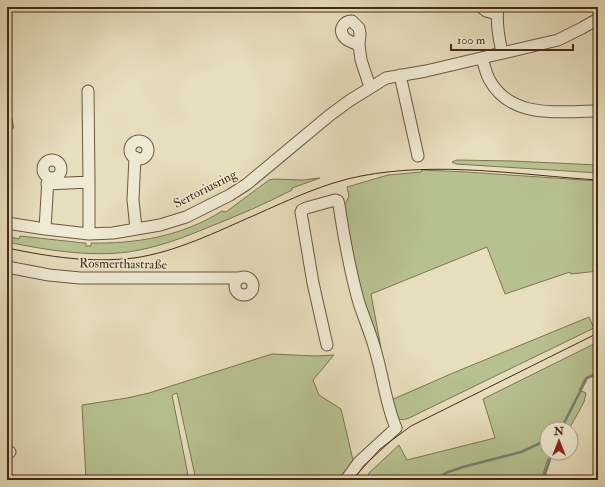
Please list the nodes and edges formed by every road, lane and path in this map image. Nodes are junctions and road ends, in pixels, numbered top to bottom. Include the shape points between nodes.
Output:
1 (481, 7) edge
2 (497, 10) edge
3 (598, 19) edge
4 (359, 45) dead end
5 (502, 54) junction
6 (482, 58) junction
7 (400, 75) junction
8 (370, 87) junction
9 (88, 91) dead end
10 (598, 110) edge
11 (418, 156) dead end
12 (135, 157) dead end
13 (89, 182) junction
14 (7, 223) edge
15 (45, 229) junction
16 (136, 229) junction
17 (89, 234) junction
18 (7, 267) edge
19 (240, 278) dead end
20 (327, 345) dead end
21 (346, 480) edge

1 - 2 street via 483,10
2 - 5 street
3 - 5 street, Sertoriusring via 558,40
4 - 8 street
5 - 6 street, Sertoriusring
6 - 7 street, Sertoriusring
6 - 10 street via 489,80 498,92 522,108 541,112
7 - 8 street, Sertoriusring via 386,78
7 - 11 street
8 - 16 street, Sertoriusring via 330,115 247,184 230,195 186,216 160,225
9 - 13 street
12 - 16 street via 133,200
13 - 15 street via 48,180
13 - 17 street
14 - 15 street, Sertoriusring
15 - 17 street, Sertoriusring
16 - 17 street, Sertoriusring
18 - 19 street, Rosmerthastraße via 80,278
20 - 21 street via 301,212 306,208 335,200 339,205 354,285 375,347 389,412 396,428 359,462

